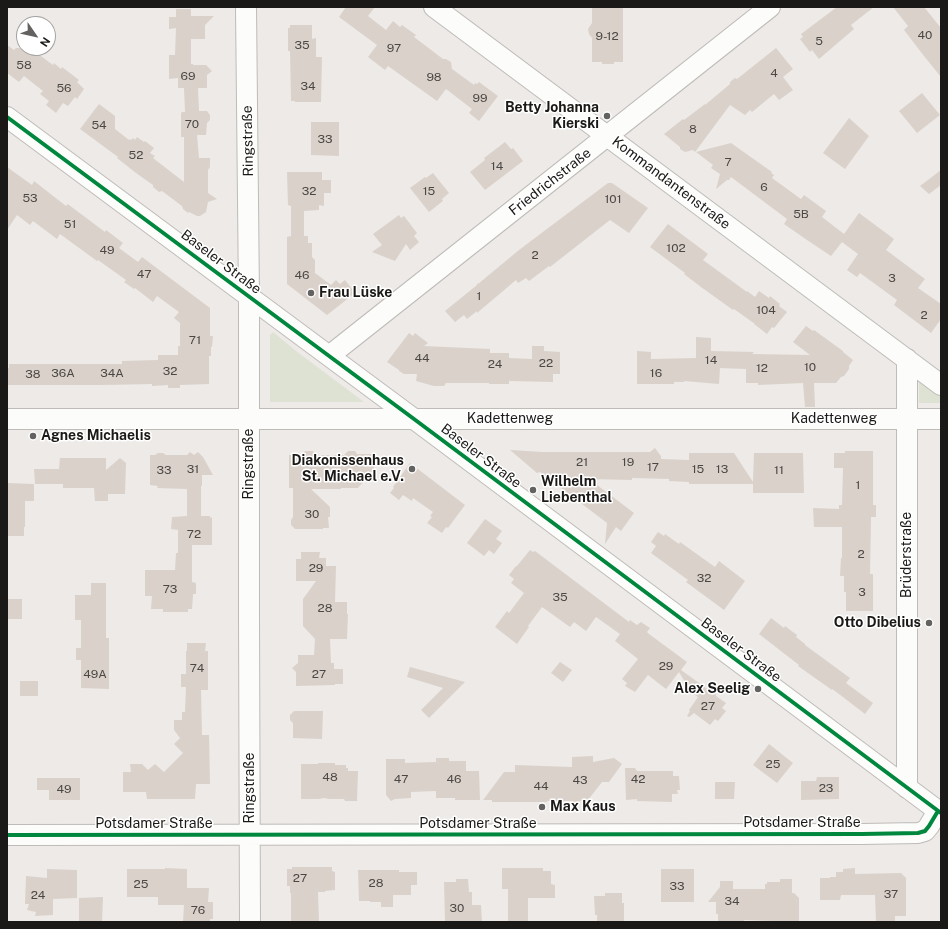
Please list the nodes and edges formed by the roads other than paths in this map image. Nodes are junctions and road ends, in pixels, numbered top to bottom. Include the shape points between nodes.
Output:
1 (246, 7) edge
2 (434, 7) edge
3 (770, 7) edge
4 (7, 117) edge
5 (608, 136) junction
6 (249, 297) junction
7 (329, 356) junction
8 (907, 359) junction
9 (941, 385) edge
10 (7, 419) edge
11 (249, 419) junction
12 (414, 419) junction
13 (906, 419) junction
14 (941, 419) edge
15 (907, 788) junction
16 (940, 812) edge
17 (7, 835) edge
18 (250, 835) junction
19 (250, 922) edge

1 - 6 street, Ringstraße
2 - 5 street, Kommandantenstraße
3 - 5 street, Friedrichstraße
4 - 6 street, Baseler Straße
5 - 7 street, Friedrichstraße
5 - 8 street, Kommandantenstraße
6 - 7 street, Baseler Straße
6 - 11 street, Ringstraße
7 - 12 street, Baseler Straße
8 - 9 street, Kommandantenstraße
8 - 13 street
10 - 11 street, Kadettenweg
11 - 12 street, Kadettenweg
11 - 18 street, Ringstraße
12 - 13 street, Kadettenweg
12 - 15 street, Baseler Straße
13 - 14 street, Kadettenweg
13 - 15 street, Brüderstraße
15 - 16 street, Baseler Straße
16 - 18 street, Potsdamer Straße via 924,831 918,833
17 - 18 street, Potsdamer Straße
18 - 19 street, Ringstraße

